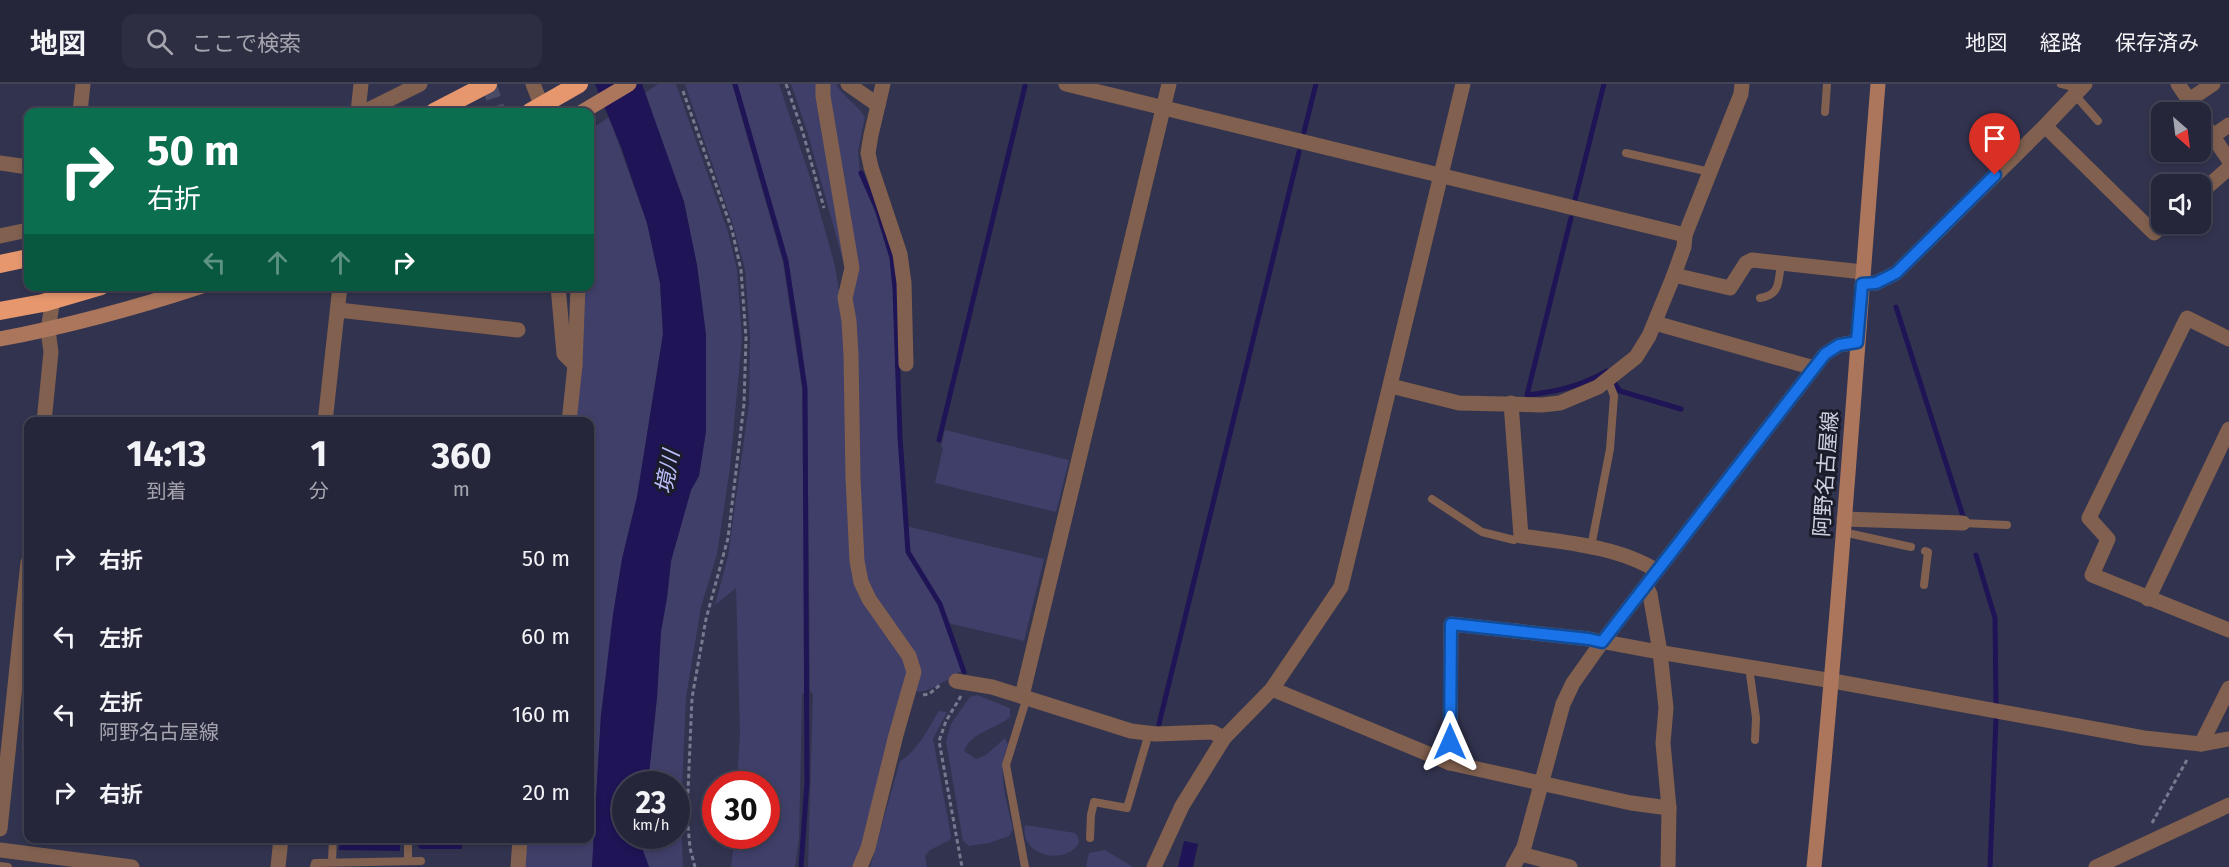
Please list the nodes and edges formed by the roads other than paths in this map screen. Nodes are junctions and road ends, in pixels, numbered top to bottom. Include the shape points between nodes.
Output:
1 (83, 84) edge
2 (361, 84) edge
3 (420, 84) edge
4 (488, 84) edge
5 (533, 84) edge
6 (579, 84) edge
7 (629, 84) edge
8 (823, 84) edge
9 (848, 84) edge
10 (883, 84) edge
11 (1066, 84) edge
12 (1169, 84) edge
13 (1463, 84) edge
14 (1742, 84) edge
15 (1827, 84) edge
16 (1878, 84) edge
17 (2061, 84) edge
18 (2178, 84) edge
19 (2212, 84) edge
20 (2079, 90) edge
21 (2190, 102) edge
22 (2196, 102) edge
23 (878, 105) junction
24 (80, 108) edge
25 (358, 108) edge
26 (372, 108) edge
27 (442, 108) edge
28 (537, 108) edge
29 (542, 108) edge
30 (589, 108) edge
31 (1163, 108) junction
32 (1825, 112) dead end
33 (2098, 121) dead end
34 (2229, 125) edge
35 (2045, 126) junction
36 (2211, 133) edge
37 (2213, 136) junction
38 (1626, 153) dead end
39 (2229, 160) edge
40 (0, 163) edge
41 (24, 166) edge
42 (2229, 168) edge
43 (1710, 172) junction
44 (1440, 175) junction
45 (2211, 184) edge
46 (2151, 230) edge
47 (24, 231) edge
48 (1685, 235) junction
49 (0, 236) edge
50 (24, 259) edge
51 (1781, 263) junction
52 (0, 264) edge
53 (1674, 275) junction
54 (1862, 278) junction
55 (54, 291) edge
56 (84, 291) edge
57 (187, 291) edge
58 (340, 291) edge
59 (558, 291) edge
60 (578, 291) edge
61 (1761, 298) dead end
62 (338, 309) junction
63 (0, 311) edge
64 (1655, 323) junction
65 (48, 330) junction
66 (518, 330) dead end
67 (0, 339) edge
68 (2229, 339) edge
69 (1857, 342) junction
70 (906, 364) dead end
71 (575, 366) junction
72 (1814, 368) junction
73 (1608, 380) junction
74 (1391, 386) junction
75 (1511, 404) junction
76 (44, 417) edge
77 (326, 417) edge
78 (570, 417) edge
79 (2229, 429) edge
80 (1432, 499) dead end
81 (1963, 523) joint
82 (1844, 525) junction
83 (2007, 525) dead end
84 (1521, 536) junction
85 (1591, 547) junction
86 (1911, 547) dead end
87 (1925, 551) dead end
88 (1657, 571) junction
89 (1924, 585) dead end
90 (1646, 586) junction
91 (2148, 599) junction
92 (24, 600) edge
93 (2229, 630) edge
94 (1602, 642) junction
95 (1660, 652) junction
96 (1749, 667) junction
97 (1833, 681) junction
98 (963, 682) road end
99 (2229, 688) edge
100 (1272, 689) junction
101 (1024, 697) junction
102 (1149, 733) junction
103 (1224, 738) junction
104 (2229, 739) edge
105 (1755, 741) dead end
106 (2199, 744) junction
107 (1450, 763) junction
108 (1541, 785) junction
109 (2229, 805) edge
110 (1669, 808) junction
111 (0, 829) edge
112 (1090, 838) dead end
113 (280, 843) edge
114 (333, 843) edge
115 (408, 843) edge
116 (520, 843) edge
117 (0, 850) edge
118 (408, 861) junction
119 (422, 861) dead end
120 (1517, 861) edge
121 (332, 862) junction
122 (389, 864) edge
123 (0, 866) edge
124 (8, 867) edge
125 (132, 867) edge
126 (278, 867) edge
127 (314, 867) edge
128 (518, 867) edge
129 (860, 867) edge
130 (1025, 867) edge
131 (1154, 867) edge
132 (1570, 867) edge
133 (1668, 867) edge
134 (1814, 867) edge
135 (2096, 867) edge

1 - 24 street
2 - 25 street
3 - 26 street
4 - 27 highway
5 - 29 street
6 - 28 highway, bridge
7 - 30 main road
8 - 129 street via 852,268 845,298 851,355 857,561 861,582 909,656 914,672
9 - 23 street
10 - 23 street
11 - 31 street
12 - 31 street
13 - 44 street
14 - 43 street
15 - 32 lane
16 - 54 main road, 阿野名古屋線
17 - 20 lane
18 - 21 street
19 - 22 street
20 - 33 lane
20 - 35 street
23 - 70 street via 868,153 900,254
31 - 44 street
31 - 101 street
34 - 37 street
35 - 46 street
35 - 54 street via 1896,273 1876,283
36 - 37 street
37 - 39 street
38 - 43 lane
40 - 41 street
42 - 45 street
43 - 48 street
44 - 48 street
44 - 74 street
47 - 49 street
48 - 53 street
50 - 52 highway
51 - 53 street via 1752,260 1730,288
51 - 54 street
51 - 61 lane via 1776,292
53 - 64 street
54 - 69 main road, 阿野名古屋線
55 - 65 street
56 - 63 highway, bridge
57 - 65 main road
58 - 62 street
59 - 71 street via 564,354
60 - 71 street
62 - 66 street
62 - 77 street
64 - 72 street
64 - 73 street via 1636,357
65 - 67 main road
65 - 76 street via 51,352
68 - 91 street via 2187,318 2089,519 2108,539 2092,574
69 - 72 street via 1839,345
69 - 82 main road, 阿野名古屋線
71 - 78 street
72 - 88 street
73 - 75 street via 1560,403
73 - 85 lane via 1614,396 1610,449
74 - 75 street via 1459,402
74 - 100 street via 1341,587
75 - 84 street
79 - 91 street
80 - 84 lane via 1482,532 1514,540
81 - 82 street
81 - 83 lane
82 - 86 lane
82 - 97 main road, 阿野名古屋線
84 - 85 street
85 - 88 street via 1644,562
87 - 89 lane via 1928,552
88 - 90 street
90 - 94 street
90 - 95 street
91 - 93 street
92 - 111 street
94 - 95 street
94 - 107 street via 1451,624
94 - 108 street via 1573,683 1563,705
95 - 96 street
95 - 110 street
96 - 97 street
96 - 105 lane
97 - 106 street via 2144,738
97 - 134 main road, 阿野名古屋線
98 - 101 street
99 - 106 street
100 - 103 street
100 - 107 street
101 - 102 street via 1131,731
101 - 130 lane via 1006,765
102 - 103 street via 1212,732
102 - 112 lane via 1127,808 1094,802
103 - 131 street via 1182,806
104 - 106 street
107 - 108 street
108 - 110 street
108 - 120 street
109 - 135 street
110 - 133 street
113 - 126 street
114 - 121 lane
115 - 118 lane
116 - 128 street
117 - 125 street
118 - 119 lane
118 - 122 lane
120 - 132 street
121 - 122 lane
121 - 127 lane via 315,863
123 - 124 lane

